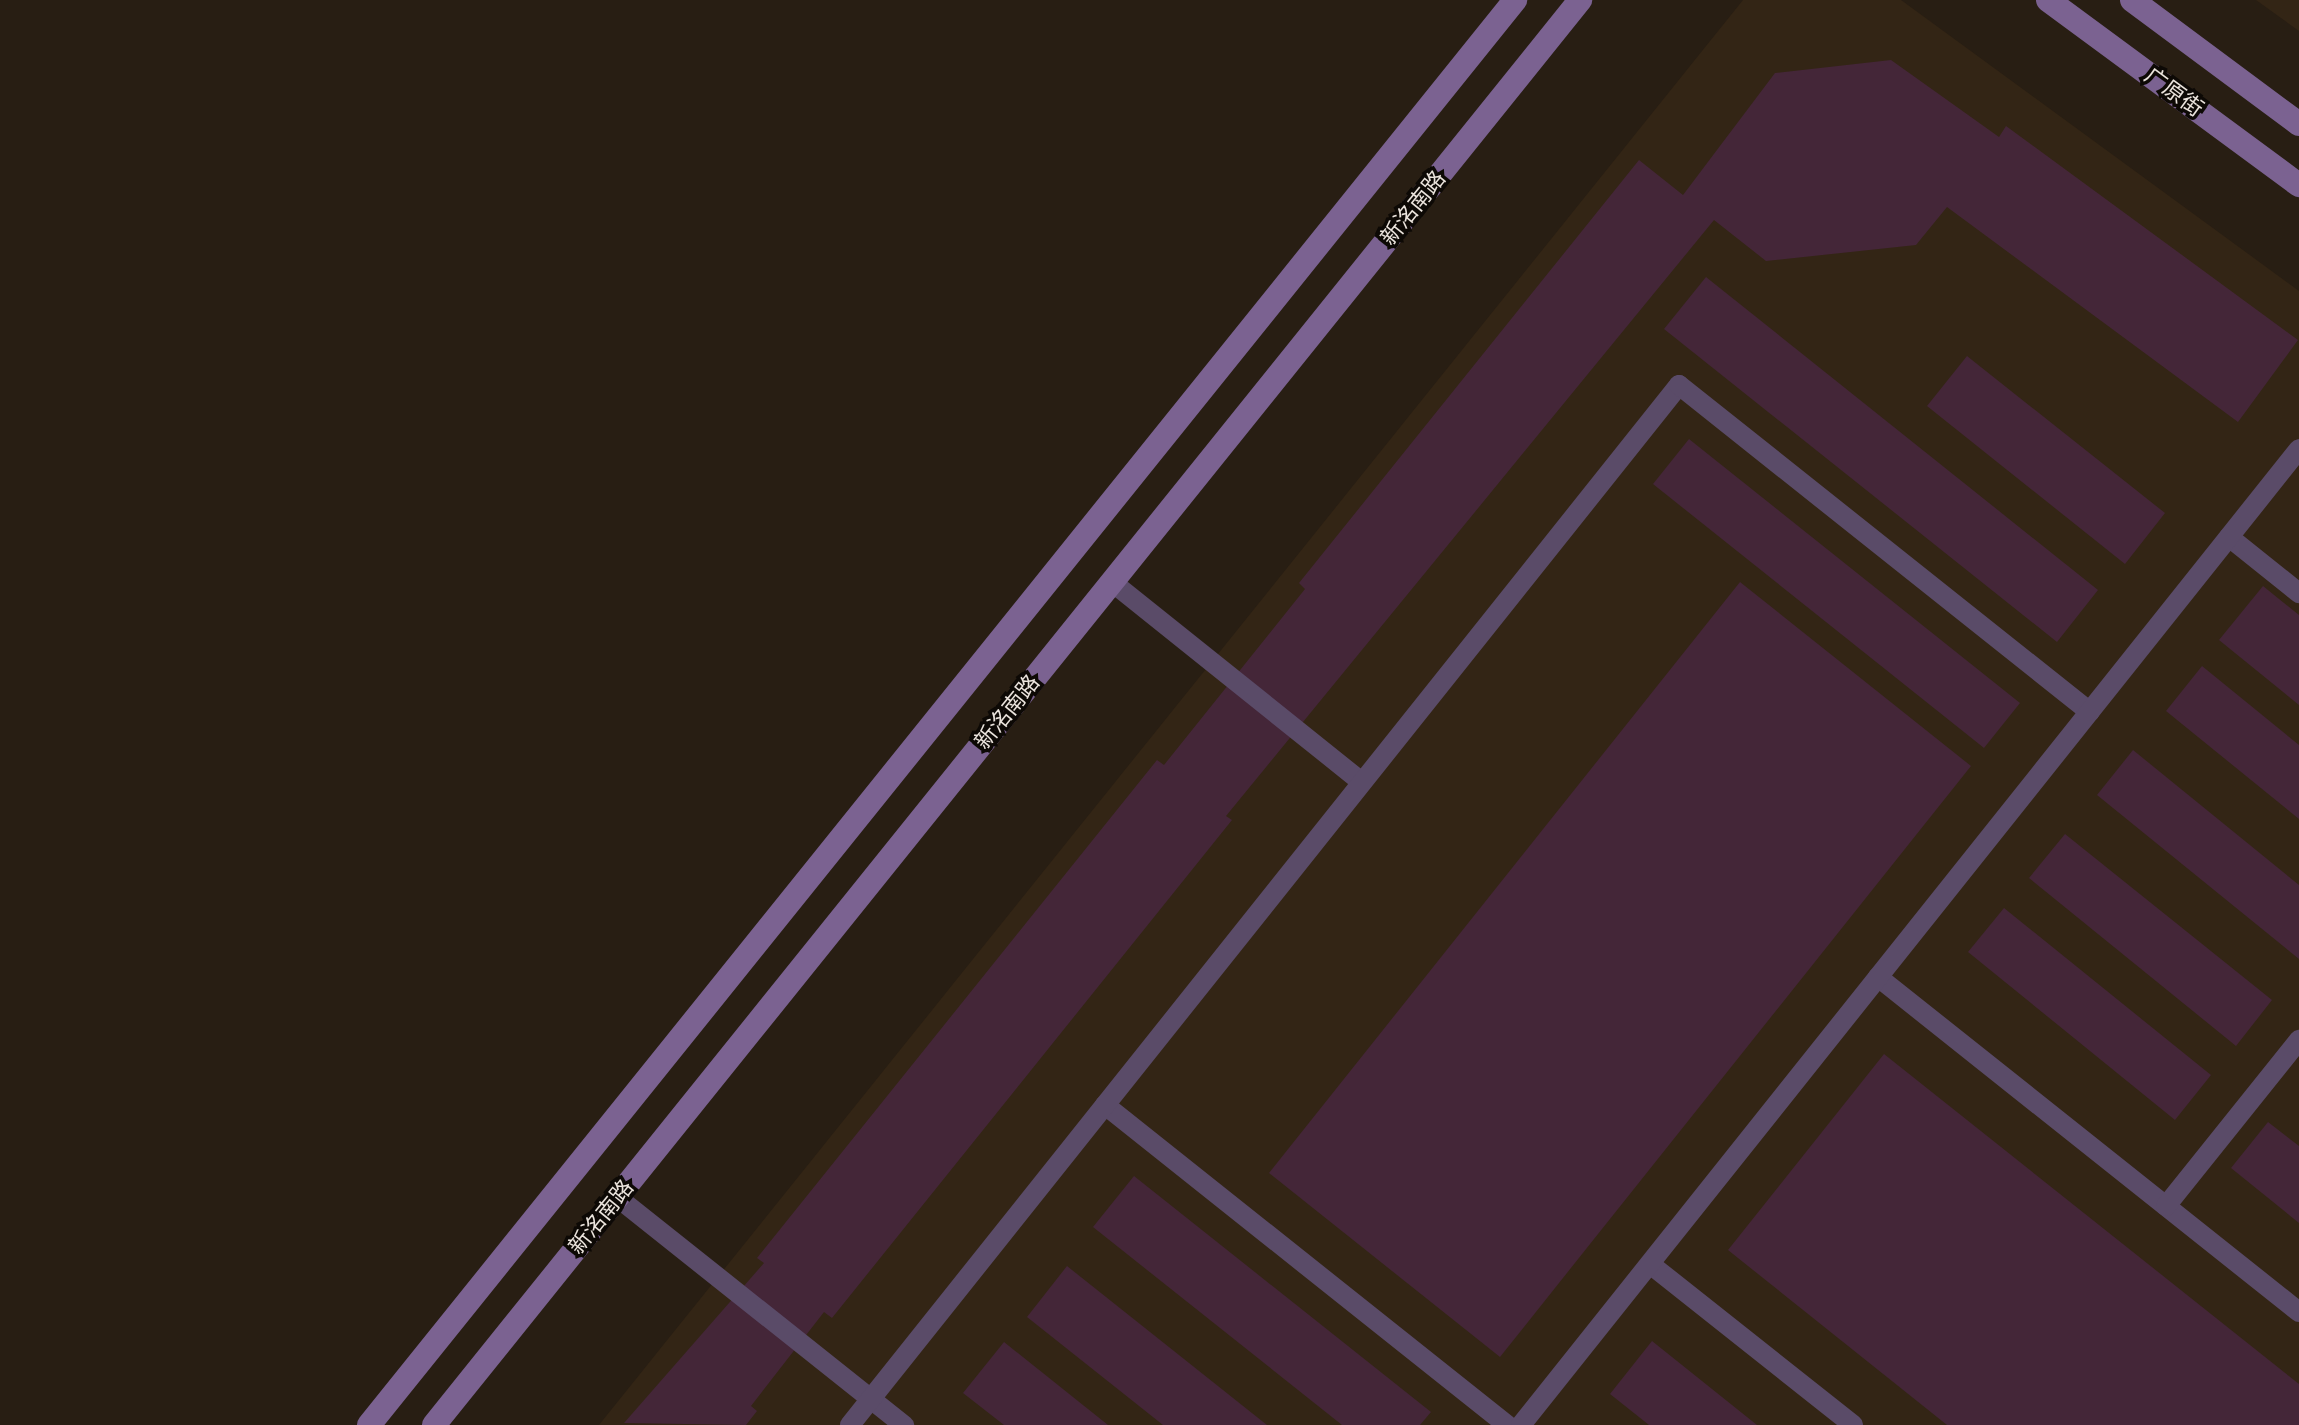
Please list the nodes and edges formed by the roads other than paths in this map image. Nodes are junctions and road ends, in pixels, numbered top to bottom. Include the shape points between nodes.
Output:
1 (1515, 0) edge
2 (1580, 0) edge
3 (2048, 0) edge
4 (2132, 0) edge
5 (2299, 124) edge
6 (2299, 185) edge
7 (2299, 449) edge
8 (2229, 537) junction
9 (1112, 582) junction
10 (2299, 593) edge
11 (2090, 712) junction
12 (1362, 782) junction
13 (1878, 977) junction
14 (2299, 1040) edge
15 (1105, 1105) junction
16 (617, 1197) junction
17 (2166, 1206) junction
18 (1650, 1264) junction
19 (2299, 1312) edge
20 (871, 1399) junction
21 (369, 1425) edge
22 (434, 1425) edge
23 (850, 1425) edge
24 (904, 1425) edge
25 (1507, 1425) edge
26 (1521, 1425) edge
27 (1853, 1425) edge

1 - 21 main road
2 - 9 main road, 新洺南路
3 - 6 main road, 广原街
4 - 5 main road
7 - 8 lane
8 - 10 lane
8 - 11 lane
9 - 12 lane
9 - 16 main road, 新洺南路
11 - 12 lane via 1679,385
11 - 13 lane
12 - 15 lane
13 - 17 lane
13 - 18 lane
14 - 17 lane
15 - 20 lane
15 - 25 lane
16 - 20 lane
16 - 22 main road, 新洺南路
17 - 19 lane
18 - 26 lane
18 - 27 lane
20 - 23 lane
20 - 24 lane

